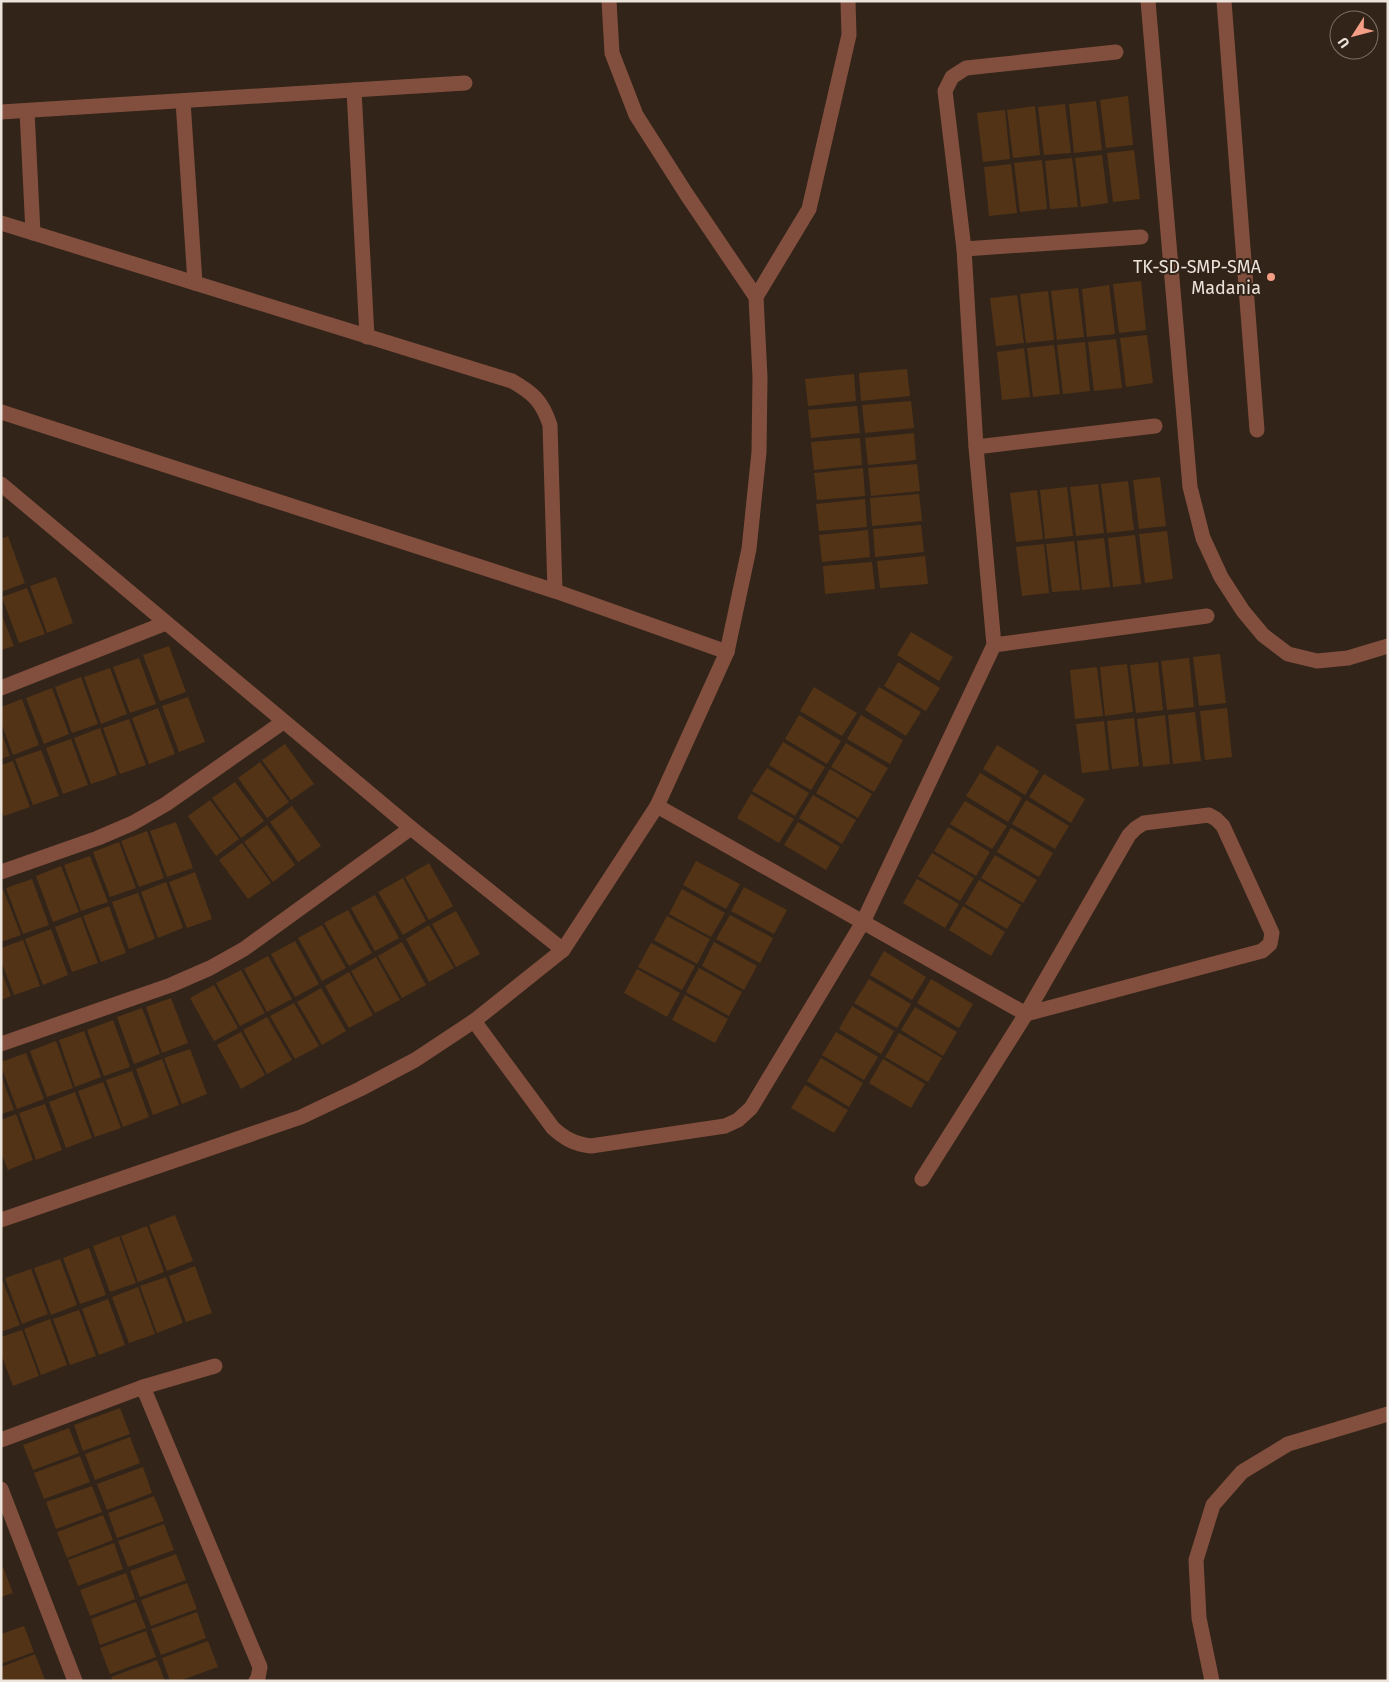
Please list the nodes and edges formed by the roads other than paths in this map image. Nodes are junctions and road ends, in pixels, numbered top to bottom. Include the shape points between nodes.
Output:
1 (609, 1) edge
2 (848, 1) edge
3 (1148, 1) edge
4 (1224, 1) edge
5 (1116, 52) dead end
6 (465, 83) dead end
7 (354, 90) junction
8 (183, 101) junction
9 (27, 111) junction
10 (1, 112) edge
11 (1, 223) edge
12 (33, 233) junction
13 (1141, 237) dead end
14 (964, 248) junction
15 (194, 283) junction
16 (756, 297) junction
17 (367, 337) junction
18 (1, 412) edge
19 (1155, 426) dead end
20 (1257, 430) dead end
21 (976, 447) junction
22 (1, 484) edge
23 (8, 498) edge
24 (554, 591) junction
25 (1206, 616) dead end
26 (166, 623) junction
27 (994, 645) junction
28 (1388, 646) edge
29 (727, 652) junction
30 (1, 688) edge
31 (283, 722) junction
32 (657, 806) junction
33 (410, 828) junction
34 (1, 872) edge
35 (863, 922) junction
36 (563, 950) junction
37 (1026, 1014) junction
38 (474, 1022) junction
39 (1, 1044) edge
40 (922, 1179) dead end
41 (1, 1220) edge
42 (215, 1366) dead end
43 (143, 1388) junction
44 (1388, 1414) edge
45 (1, 1440) edge
46 (1, 1489) edge
47 (75, 1681) edge
48 (256, 1681) edge
49 (1212, 1681) edge

1 - 16 street via 612,53 636,115
2 - 16 street via 848,35 809,209
3 - 28 street via 1190,487 1203,538 1242,611 1263,635 1288,654 1317,660 1348,658
4 - 20 street
5 - 14 street via 966,68 952,77 945,90
6 - 7 street
7 - 8 street
7 - 17 street
8 - 9 street
8 - 15 street
9 - 10 street
9 - 12 street
11 - 12 street
12 - 15 street
13 - 14 street
14 - 21 street
15 - 17 street
16 - 29 street via 759,452 749,549
17 - 24 street via 512,381 537,399 550,425
18 - 24 street
19 - 21 street
21 - 27 street
22 - 23 street
23 - 26 street
24 - 29 street
25 - 27 street
26 - 30 street
26 - 31 street
27 - 35 street
29 - 32 street
31 - 33 street
31 - 34 street via 166,804 133,823
32 - 35 street
32 - 36 street
33 - 36 street
33 - 39 street via 244,949 210,968
35 - 37 street
35 - 38 street via 752,1108 725,1126 591,1146 577,1144 553,1128
36 - 38 street
37 - 37 street via 1262,950 1270,944 1272,934 1223,826 1216,818 1209,815 1144,823 1129,835
37 - 40 street
38 - 41 street via 415,1060 301,1117
42 - 43 street
43 - 45 street
43 - 48 street via 260,1667
44 - 49 street via 1288,1444 1242,1472 1213,1505 1196,1560 1199,1618
46 - 47 street

